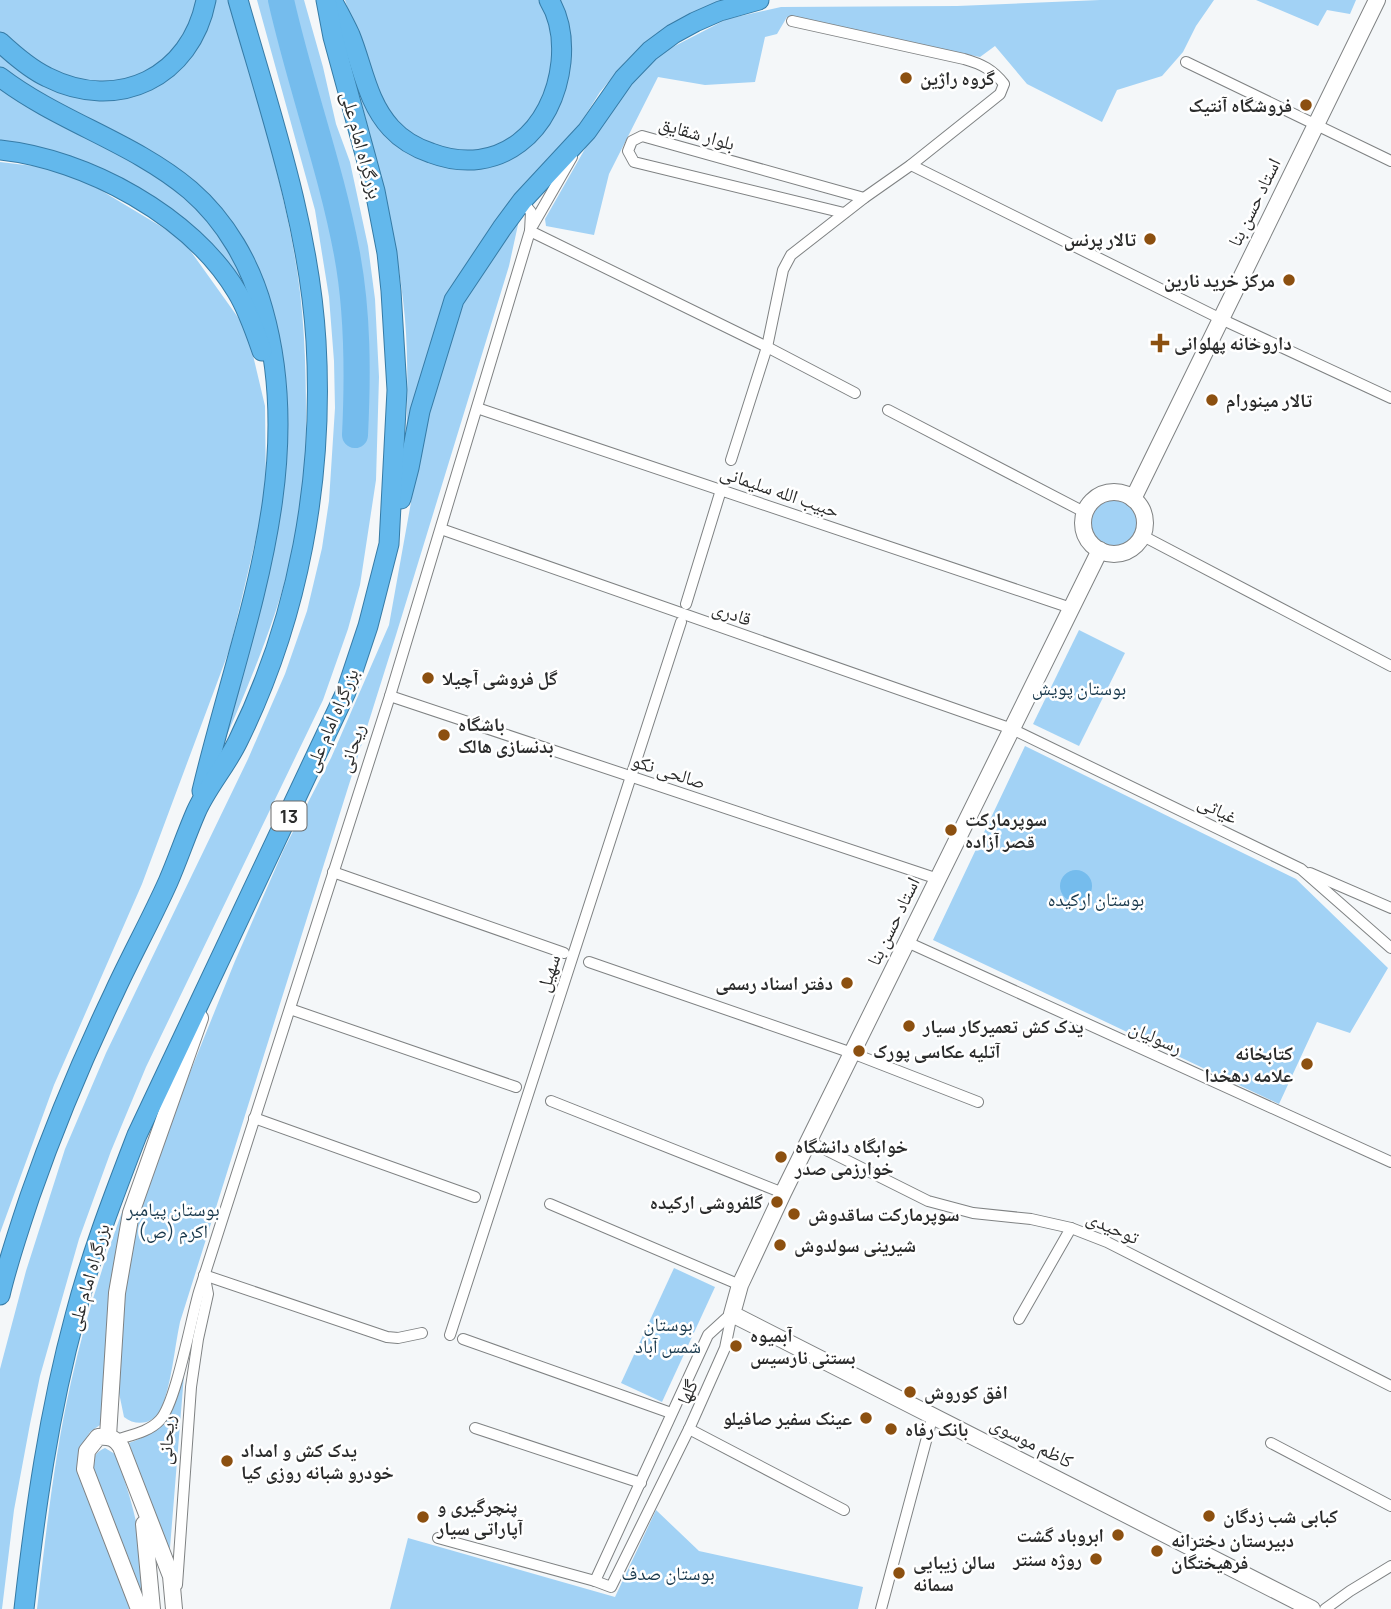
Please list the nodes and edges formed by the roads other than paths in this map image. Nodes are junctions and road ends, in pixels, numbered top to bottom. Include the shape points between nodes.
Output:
1 (206, 0) edge
2 (238, 0) edge
3 (326, 0) edge
4 (332, 0) edge
5 (549, 0) edge
6 (759, 0) edge
7 (1377, 0) edge
8 (792, 21) dead end
9 (0, 42) edge
10 (1186, 62) dead end
11 (0, 77) edge
12 (1315, 126) junction
13 (587, 131) junction
14 (0, 150) edge
15 (1391, 161) edge
16 (911, 165) junction
17 (864, 198) junction
18 (522, 201) junction
19 (844, 213) junction
20 (530, 231) junction
21 (1221, 318) junction
22 (767, 346) junction
23 (276, 392) junction
24 (855, 393) dead end
25 (1391, 397) edge
26 (477, 408) junction
27 (888, 410) dead end
28 (731, 460) dead end
29 (721, 490) junction
30 (1133, 499) junction
31 (1086, 513) junction
32 (441, 529) junction
33 (1143, 536) junction
34 (389, 544) junction
35 (1100, 550) junction
36 (686, 604) dead end
37 (1071, 608) junction
38 (681, 622) dead end
39 (1391, 666) edge
40 (390, 696) junction
41 (1012, 729) junction
42 (631, 776) junction
43 (198, 808) junction
44 (1301, 869) junction
45 (333, 872) junction
46 (938, 879) junction
47 (1391, 908) edge
48 (907, 942) junction
49 (1391, 948) edge
50 (564, 953) dead end
51 (220, 958) junction
52 (589, 961) dead end
53 (290, 1009) junction
54 (852, 1054) junction
55 (516, 1087) dead end
56 (551, 1101) dead end
57 (978, 1102) dead end
58 (254, 1118) junction
59 (808, 1141) junction
60 (1391, 1162) edge
61 (783, 1193) junction
62 (475, 1197) dead end
63 (550, 1204) dead end
64 (1071, 1228) junction
65 (4, 1271) edge
66 (204, 1275) junction
67 (740, 1285) junction
68 (0, 1295) edge
69 (732, 1314) junction
70 (1019, 1319) dead end
71 (422, 1333) dead end
72 (450, 1335) dead end
73 (463, 1339) dead end
74 (1391, 1386) edge
75 (671, 1413) junction
76 (933, 1415) junction
77 (475, 1428) dead end
78 (690, 1429) junction
79 (112, 1438) junction
80 (1271, 1443) dead end
81 (641, 1483) junction
82 (141, 1503) junction
83 (1391, 1506) edge
84 (844, 1510) dead end
85 (438, 1538) dead end
86 (1391, 1566) edge
87 (595, 1581) junction
88 (24, 1609) edge
89 (139, 1609) edge
90 (152, 1609) edge
91 (175, 1609) edge
92 (881, 1609) edge
93 (1312, 1609) edge
94 (1325, 1609) edge

1 - 9 highway via 197,32 172,66 144,82 111,91 74,88 47,78
2 - 43 highway via 299,217 316,340 316,447 297,578 271,662 238,742
3 - 34 highway, بزرگراه امام علی / 13 via 375,191 391,291 397,390
4 - 5 highway via 350,35 370,96 389,126 420,149 475,161 516,146 545,114 554,95 562,50
6 - 13 highway via 720,10 657,45 624,78
7 - 12 main road, استاد حسن بنا
8 - 16 street via 964,59 984,65 1004,84 1000,94
10 - 12 street
11 - 23 highway via 49,110 150,160 192,192 227,230 259,293 273,348
12 - 15 street
12 - 21 main road, استاد حسن بنا
13 - 18 highway
13 - 20 street, ریحانی
14 - 23 highway via 92,174 131,193 173,223 212,259 236,290
16 - 17 street
16 - 21 street
17 - 19 street
17 - 19 street, بلوار شقایق via 642,136 632,141 628,151 634,162
18 - 20 street via 531,212
18 - 34 highway via 454,300 419,411
19 - 22 street via 791,255 783,270
20 - 22 street
20 - 26 street, ریحانی
21 - 25 street
21 - 30 main road, استاد حسن بنا
22 - 24 street
22 - 28 street
23 - 43 highway via 279,442 264,557
26 - 29 street, حبیب الله سلیمانی
26 - 32 street, ریحانی
27 - 31 street
29 - 36 street
29 - 37 street, حبیب الله سلیمانی
30 - 31 main road via 1115,492 1104,494
30 - 33 main road via 1144,516
31 - 35 main road via 1086,536
32 - 40 street, ریحانی
32 - 41 street, قادری
33 - 35 main road via 1129,550 1110,554
33 - 39 street
34 - 51 highway, بزرگراه امام علی / 13 via 346,692
35 - 37 main road, استاد حسن بنا
37 - 41 main road, استاد حسن بنا
38 - 42 street, سهیل
40 - 42 street, صالحی نکو
40 - 45 street, ریحانی
41 - 44 street, غیاثی
41 - 46 main road, استاد حسن بنا
42 - 46 street, صالحی نکو
42 - 72 street, سهیل
43 - 65 highway via 168,882 77,1072
44 - 47 street
44 - 49 street, غیاثی
45 - 50 street
45 - 53 street, ریحانی
46 - 48 main road, استاد حسن بنا
48 - 54 main road, استاد حسن بنا
48 - 60 street, رسولیان
51 - 79 main road via 131,1213 117,1293
51 - 88 highway, بزرگراه امام علی / 13 via 137,1135 108,1209 75,1317 39,1480
52 - 54 street
53 - 55 street
53 - 58 street, ریحانی
54 - 57 street
54 - 59 main road, استاد حسن بنا
56 - 61 street
58 - 62 street
58 - 66 street, ریحانی
59 - 61 main road, استاد حسن بنا
59 - 64 street, توحیدی via 928,1201
61 - 67 main road, استاد حسن بنا
63 - 67 street
64 - 70 street
64 - 74 street, توحیدی
65 - 68 highway
66 - 71 street via 387,1337
66 - 79 street, ریحانی via 166,1413 150,1429
66 - 91 street, ریحانی via 208,1294 191,1387
67 - 69 main road, استاد حسن بنا
69 - 75 street, گلها via 708,1335
69 - 76 main road, کاظم موسوی
69 - 78 street, گلها via 725,1348
73 - 75 street
75 - 81 street, گلها
76 - 92 street
76 - 93 main road, کاظم موسوی
77 - 81 street
78 - 84 street
78 - 87 street, گلها via 611,1587
79 - 82 main road, ریحانی
79 - 89 main road, ریحانی via 99,1437 92,1443 85,1469
80 - 83 street
81 - 87 street, گلها
82 - 90 main road
82 - 91 main road, ریحانی via 171,1576
85 - 87 street
86 - 94 street

